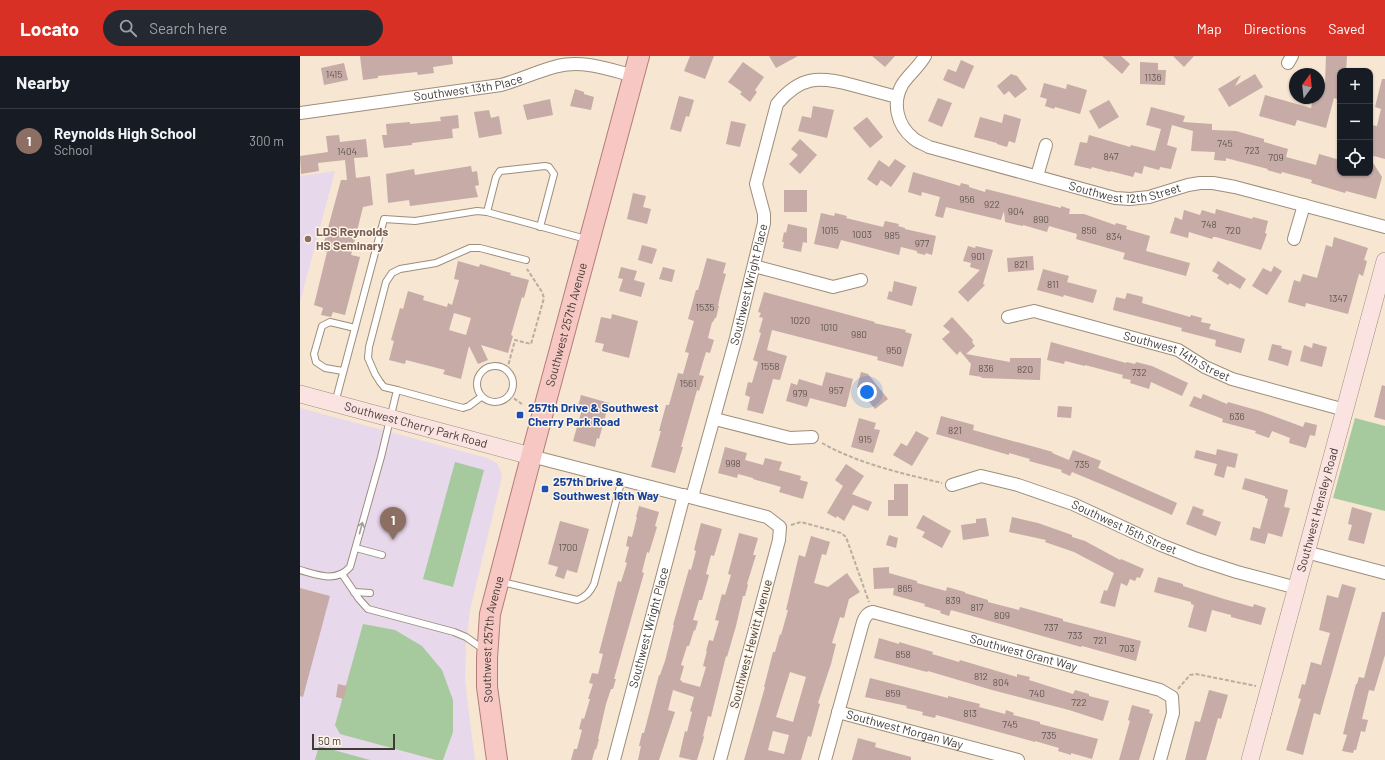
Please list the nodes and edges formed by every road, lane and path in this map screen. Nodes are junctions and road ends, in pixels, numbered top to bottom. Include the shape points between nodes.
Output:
1 (639, 56) edge
2 (925, 56) edge
3 (634, 76) junction
4 (897, 97) junction
5 (300, 113) edge
6 (1046, 145) dead end
7 (1038, 176) junction
8 (1304, 205) junction
9 (488, 212) junction
10 (540, 227) junction
11 (1385, 227) edge
12 (1294, 238) dead end
13 (590, 240) junction
14 (526, 260) joint
15 (1385, 261) edge
16 (754, 266) junction
17 (861, 280) dead end
18 (1008, 317) dead end
19 (355, 328) junction
20 (507, 370) junction
21 (343, 372) junction
22 (397, 390) junction
23 (300, 394) edge
24 (510, 396) junction
25 (481, 397) junction
26 (334, 403) junction
27 (522, 404) dead end
28 (1345, 410) junction
29 (390, 418) junction
30 (715, 419) junction
31 (812, 437) joint
32 (531, 456) junction
33 (622, 479) junction
34 (952, 485) joint
35 (688, 496) junction
36 (780, 527) junction
37 (356, 548) junction
38 (1306, 552) junction
39 (382, 555) dead end
40 (300, 570) edge
41 (1385, 573) edge
42 (342, 574) junction
43 (498, 581) junction
44 (1296, 588) junction
45 (354, 592) junction
46 (370, 593) dead end
47 (873, 612) junction
48 (487, 651) junction
49 (1269, 688) junction
50 (1172, 698) junction
51 (838, 712) junction
52 (497, 760) edge
53 (614, 760) edge
54 (720, 760) edge
55 (825, 760) edge
56 (1018, 760) edge
57 (1160, 760) edge
58 (1250, 760) edge

1 - 3 main road, Southwest 257th Avenue
2 - 4 street via 902,85
3 - 5 street, Southwest 13th Place via 592,65 555,66 501,85
3 - 13 main road, Southwest 257th Avenue
4 - 7 street, Southwest 12th Street via 896,114 903,128 929,148
4 - 16 street, Southwest Wright Place via 820,79 807,81 785,94 775,110 756,184 764,223
6 - 7 street
7 - 8 street, Southwest 12th Street via 1115,198 1150,197 1188,185 1213,183
8 - 11 street, Southwest 12th Street
8 - 12 street
9 - 10 lane
9 - 10 lane via 496,177 500,171 550,167 554,174
9 - 19 lane via 478,210 415,221 384,219
10 - 13 lane
13 - 32 main road, Southwest 257th Avenue
14 - 20 path via 524,267 544,298 531,344 516,340
14 - 22 lane via 480,248 470,248 436,263 400,269 392,273 386,282 368,358 384,387
15 - 28 street, Southwest Hensley Road
16 - 17 street via 833,287
16 - 30 street, Southwest Wright Place
18 - 28 street, Southwest 14th Street via 1034,312 1178,350 1206,367 1232,378
19 - 21 lane
19 - 21 lane via 330,322 322,326 314,354 316,362 325,368
20 - 24 lane via 513,385
20 - 25 lane via 490,366 480,372 476,379 476,389
21 - 26 lane
22 - 25 lane via 463,408
22 - 29 lane
23 - 26 street, Southwest Cherry Park Road
24 - 25 lane via 501,402 491,402
24 - 27 path
26 - 29 street, Southwest Cherry Park Road
28 - 38 street, Southwest Hensley Road
29 - 32 street, Southwest Cherry Park Road
37 -> 29 lane
30 - 31 street via 790,438
30 - 35 street, Southwest Wright Place
31 - 34 path via 833,449 878,467
32 - 33 street
32 - 43 main road, Southwest 257th Avenue
33 - 35 street
33 - 43 lane via 594,584 582,599 577,600
34 - 44 street, Southwest 15th Street via 981,476 1018,485 1073,504 1197,559
35 - 36 street via 767,517
35 - 53 street, Southwest Wright Place
36 - 47 path via 802,522 841,532 846,537
36 - 54 street, Southwest Hewitt Avenue
37 - 39 lane
37 - 42 lane via 350,567
38 - 41 street
38 - 44 street, Southwest Hensley Road
40 - 42 lane via 331,578
42 - 45 lane
43 - 48 main road, Southwest 257th Avenue via 490,614
44 - 49 street, Southwest Hensley Road
45 - 46 lane
45 - 48 lane via 362,604 373,611 454,632
47 - 50 street, Southwest Grant Way via 1160,690
47 - 51 street via 866,616 863,622
48 - 52 main road, Southwest 257th Avenue via 487,687
49 - 50 path via 1196,674 1190,675
49 - 58 street, Southwest Hensley Road
50 - 57 street via 1173,714
51 - 55 street
51 - 56 street, Southwest Morgan Way

